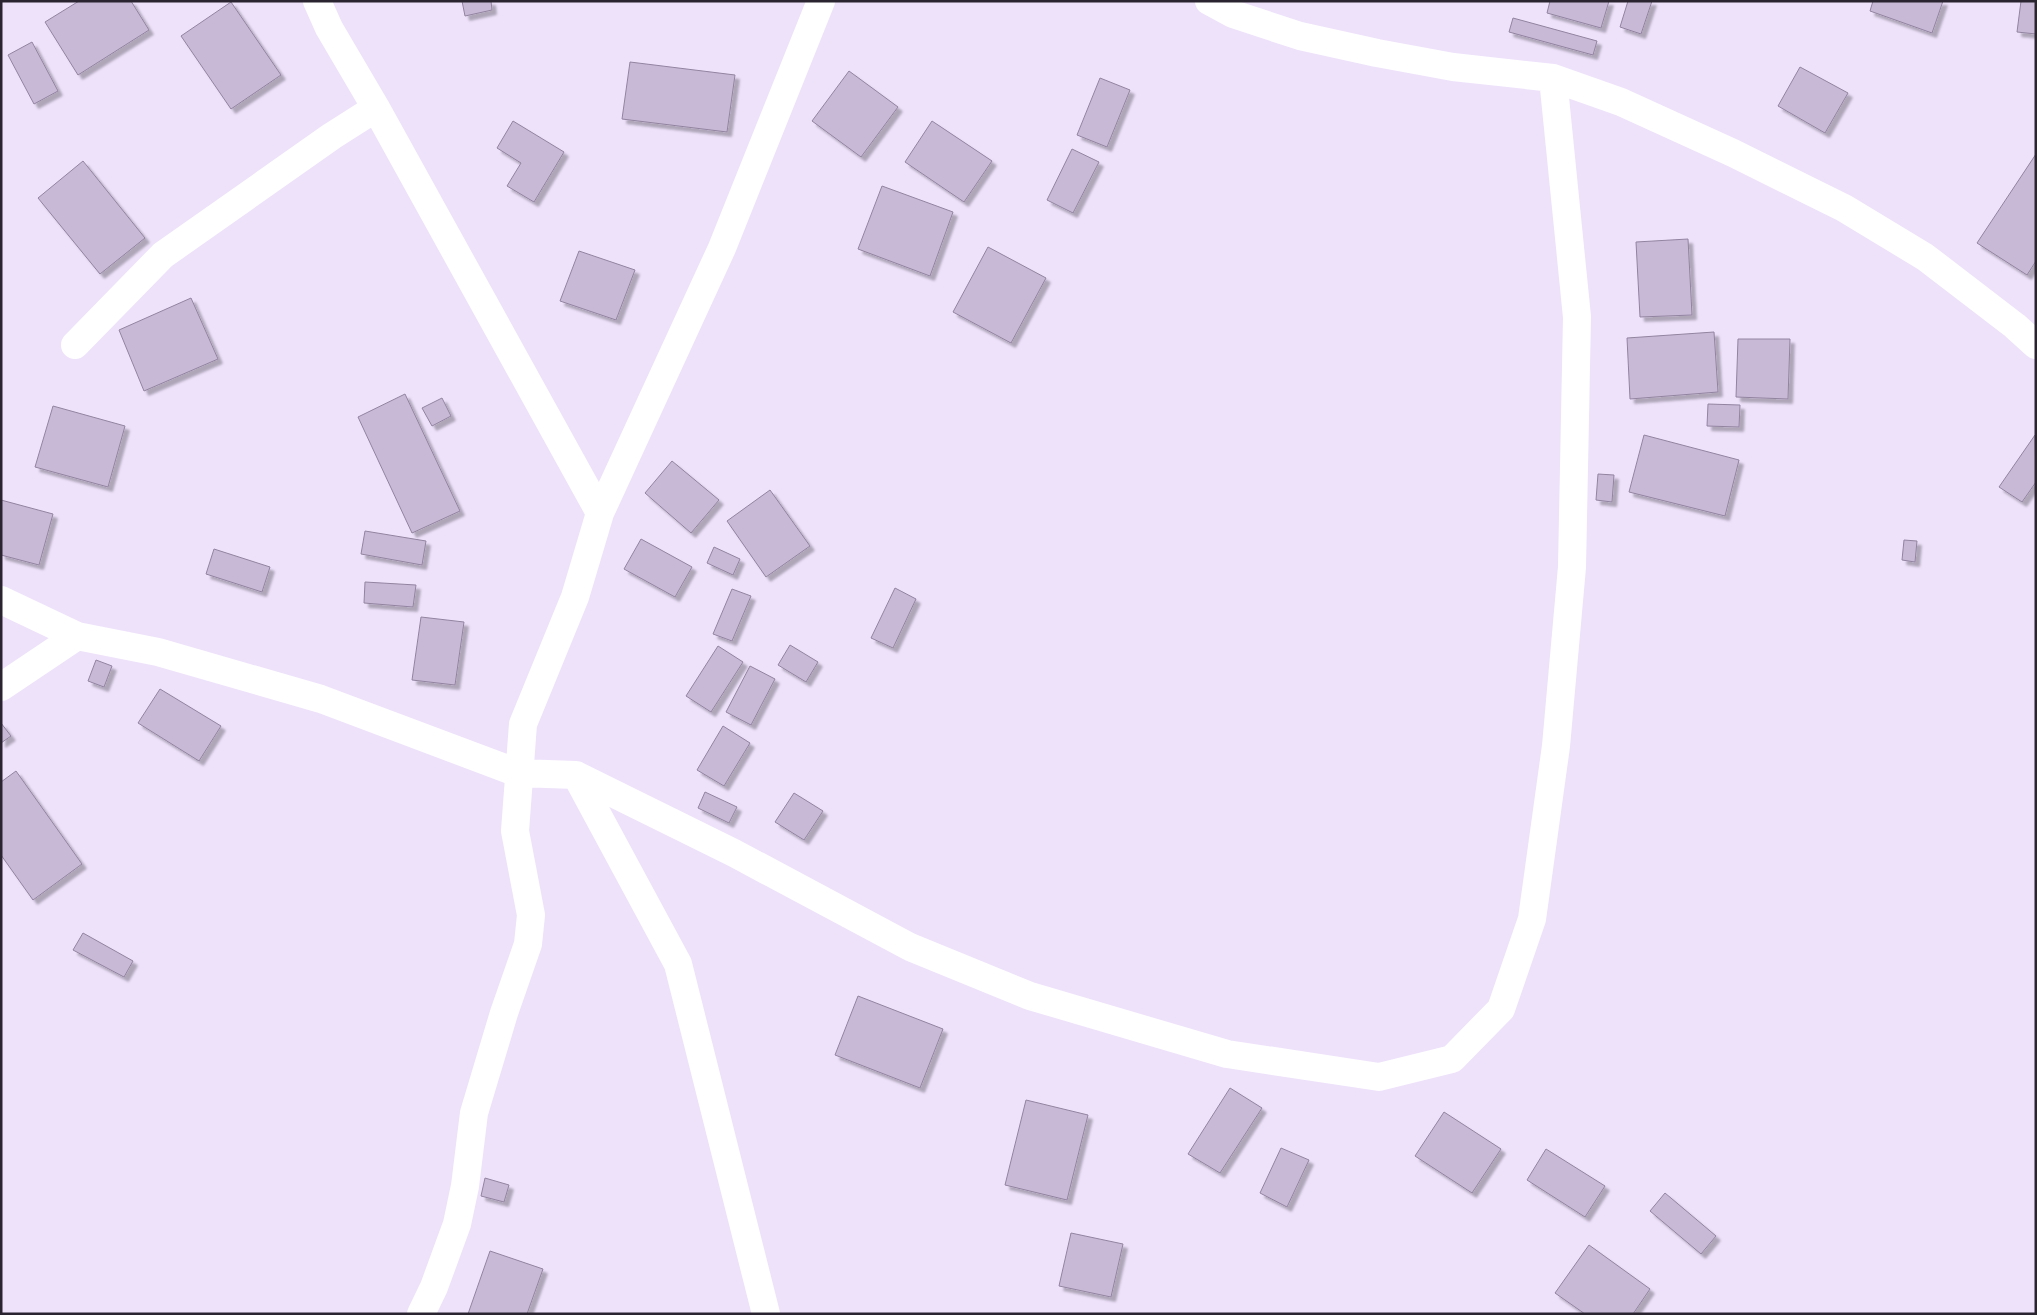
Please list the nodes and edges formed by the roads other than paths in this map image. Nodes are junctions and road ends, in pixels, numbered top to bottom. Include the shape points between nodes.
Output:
1 (316, 1) edge
2 (821, 1) edge
3 (1209, 1) edge
4 (1553, 78) junction
5 (376, 108) junction
6 (75, 345) dead end
7 (2036, 345) edge
8 (600, 513) junction
9 (1, 600) edge
10 (77, 636) junction
11 (1, 687) edge
12 (518, 772) junction
13 (576, 775) junction
14 (422, 1314) edge
15 (766, 1314) edge

1 - 5 street
2 - 8 street via 722,248
3 - 4 street via 1233,14 1300,36 1453,67
4 - 7 street via 1621,102 1844,208 1925,257
4 - 13 street via 1577,316 1572,567 1556,746 1532,920 1501,1009 1452,1059 1379,1077 1369,1076 1227,1054 1030,996 910,947 734,853
5 - 6 street via 163,255
5 - 8 street
8 - 12 street via 575,597 524,724
9 - 10 street
10 - 11 street
10 - 12 street via 158,652 321,699
12 - 13 street
12 - 14 street via 515,831 531,915 528,944 474,1113 457,1224
13 - 15 street via 678,964

